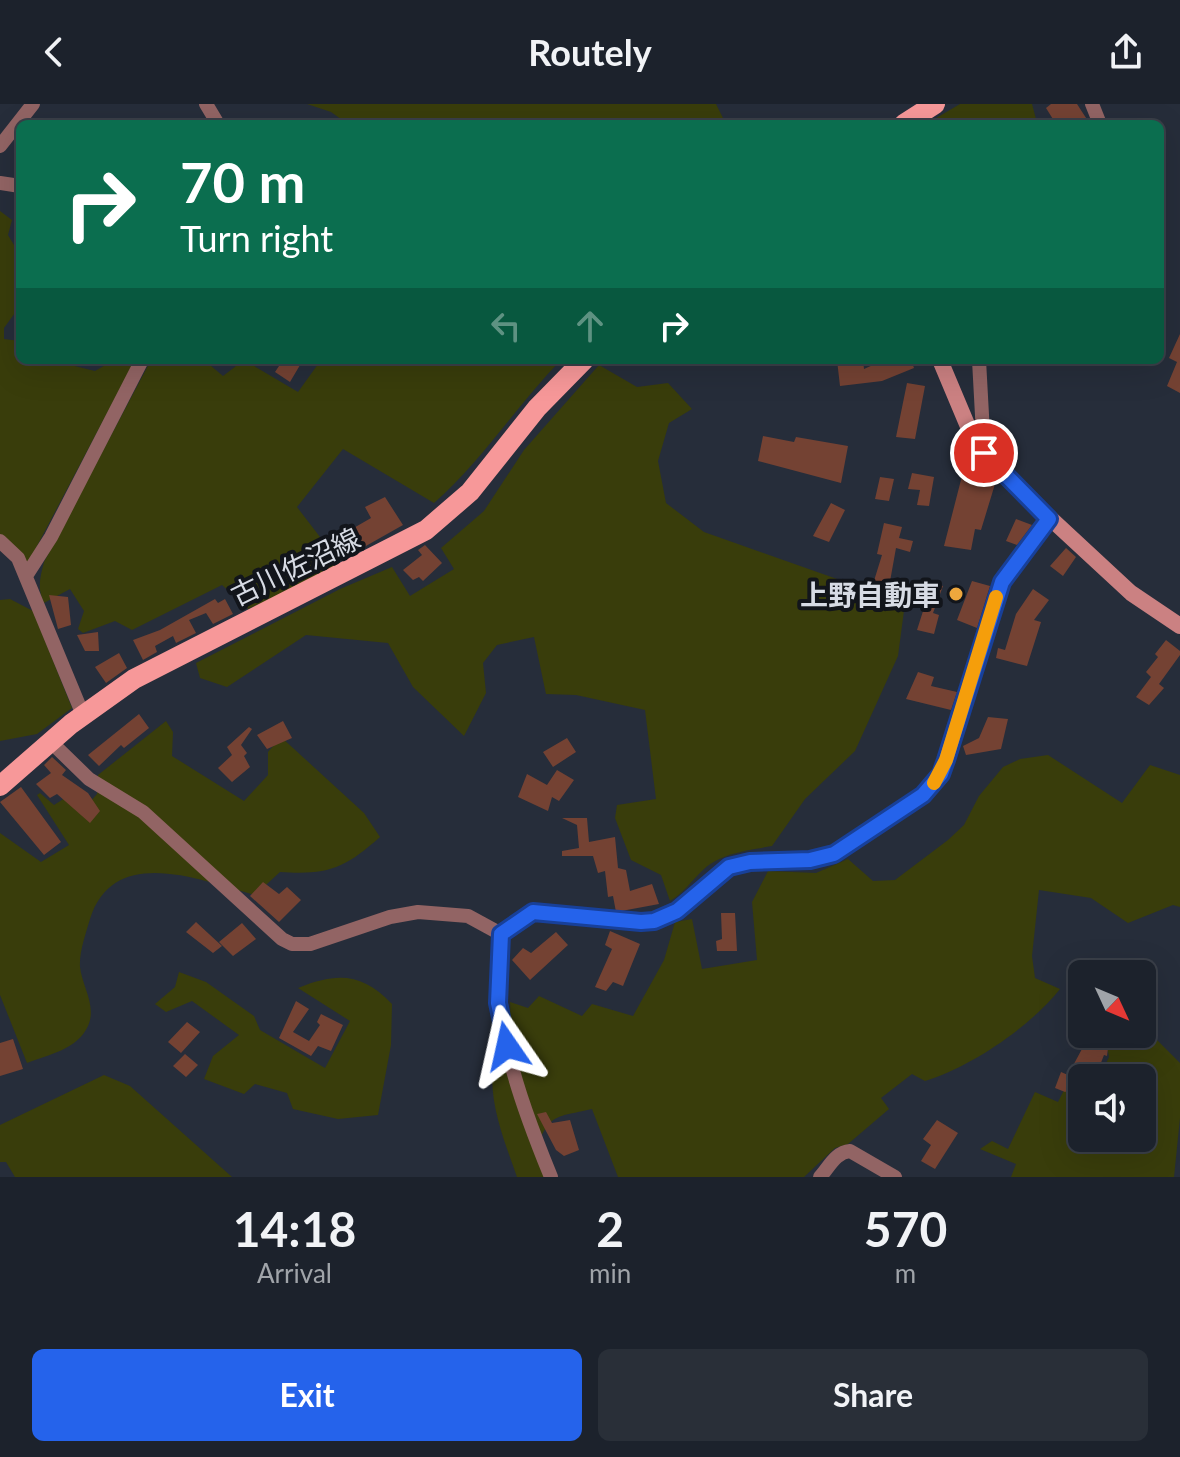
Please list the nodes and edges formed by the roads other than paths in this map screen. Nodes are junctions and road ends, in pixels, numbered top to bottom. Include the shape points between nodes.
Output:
1 (33, 104) edge
2 (935, 104) edge
3 (20, 120) edge
4 (910, 120) edge
5 (16, 126) edge
6 (0, 146) edge
7 (140, 364) edge
8 (580, 364) edge
9 (942, 364) edge
10 (979, 364) edge
11 (984, 453) junction
12 (1049, 519) junction
13 (0, 541) edge
14 (26, 576) junction
15 (1180, 626) edge
16 (83, 715) junction
17 (51, 742) junction
18 (0, 786) edge
19 (501, 934) junction
20 (551, 1177) edge
21 (820, 1177) edge
22 (895, 1177) edge

1 - 3 street
2 - 4 main road
5 - 6 street
7 - 14 street
8 - 16 main road, 古川佐沼線 via 470,492 426,530 134,679
9 - 11 street
10 - 11 street
11 - 12 street
12 - 15 street via 1131,593
12 - 19 street via 1002,582 941,774 923,795 834,854 729,867 665,917 641,922 533,912
13 - 14 street via 18,558
14 - 16 street
16 - 17 main road, 古川佐沼線
17 - 18 main road, 古川佐沼線
17 - 19 street via 89,779 143,812 292,944 310,944 418,912 468,916
19 - 20 street via 501,1022
21 - 22 street via 843,1151 850,1151

